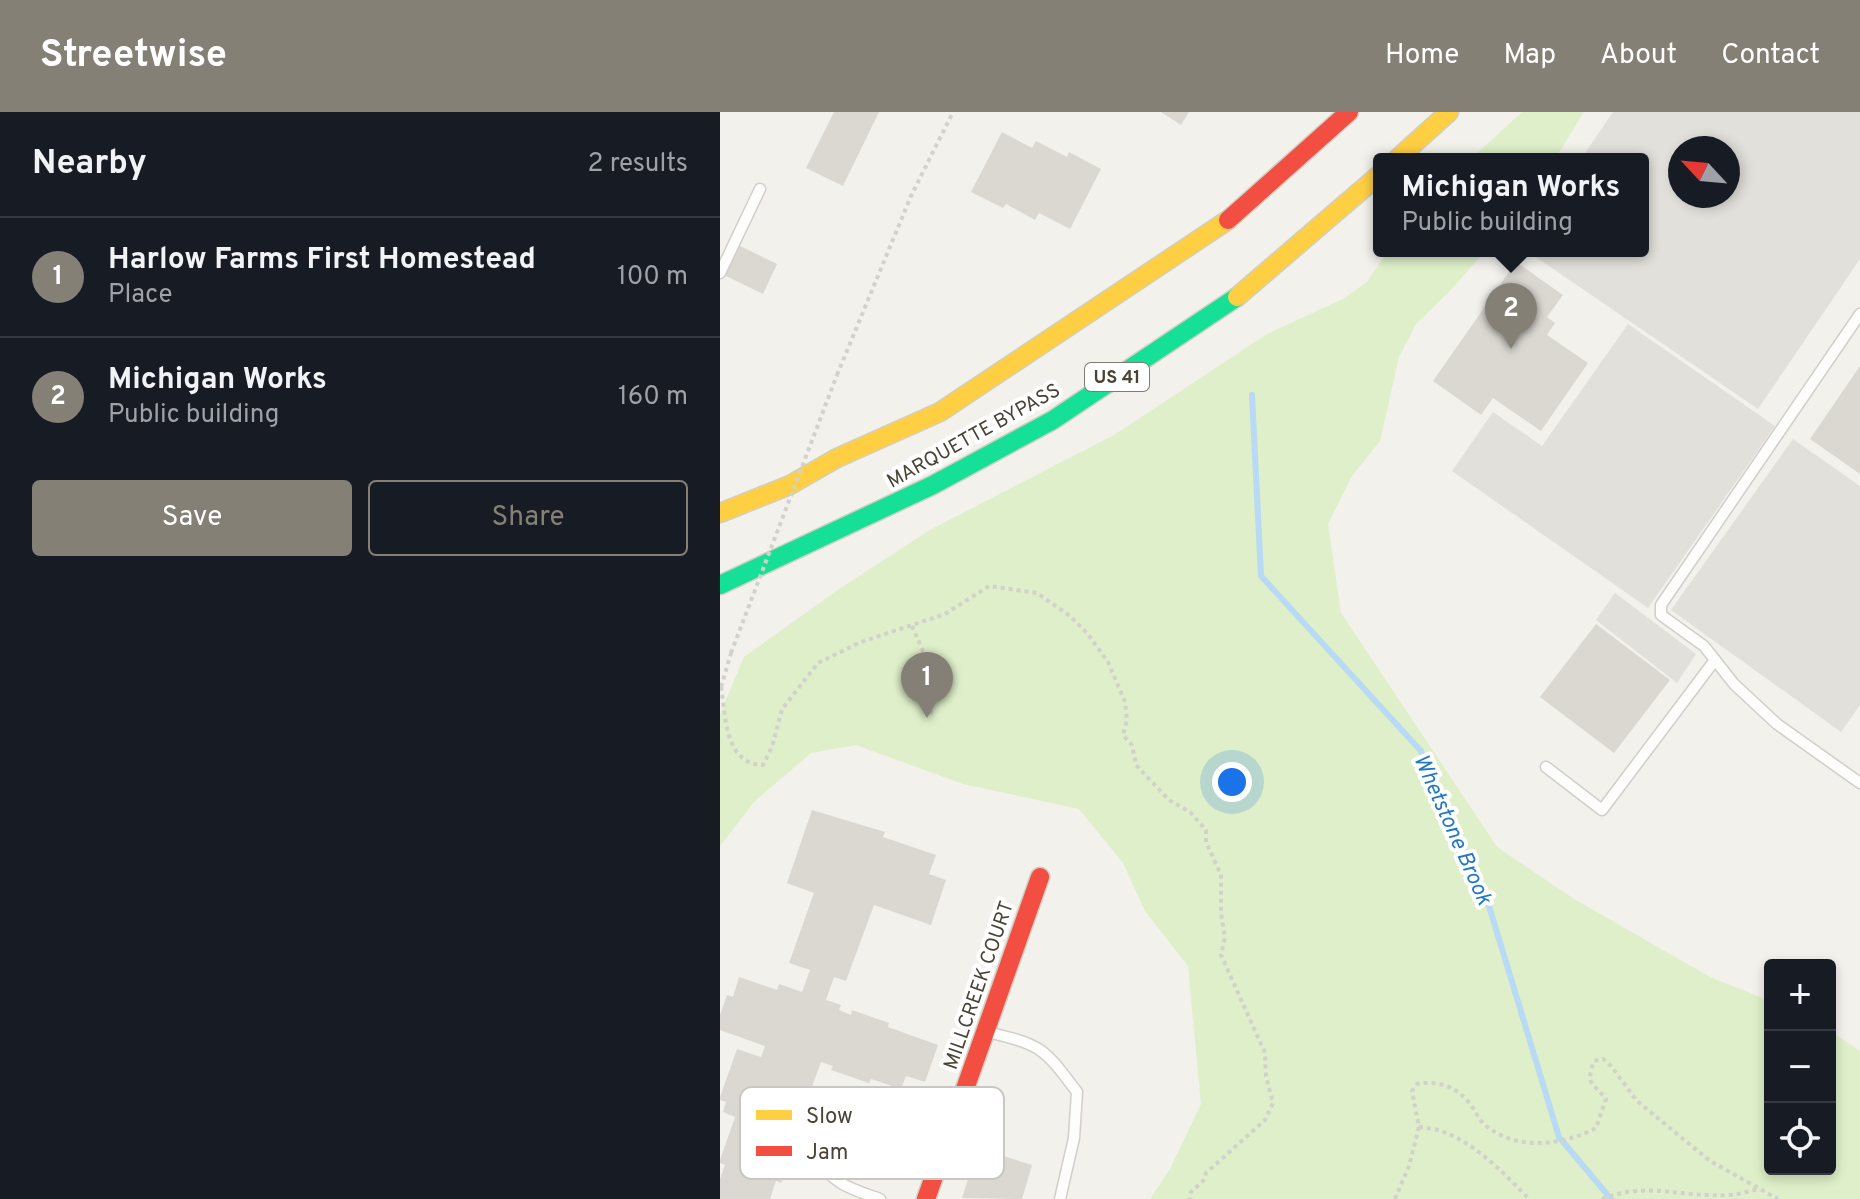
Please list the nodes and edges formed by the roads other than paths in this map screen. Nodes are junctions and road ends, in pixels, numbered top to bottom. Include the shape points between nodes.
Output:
1 (1349, 112) edge
2 (1449, 112) edge
3 (1404, 153) edge
4 (1373, 180) edge
5 (760, 189) dead end
6 (720, 273) edge
7 (1860, 314) edge
8 (720, 513) edge
9 (720, 585) edge
10 (1715, 660) junction
11 (1546, 767) dead end
12 (1860, 783) edge
13 (1040, 877) dead end
14 (985, 1032) junction
15 (966, 1087) edge
16 (834, 1179) edge
17 (933, 1179) edge
18 (880, 1199) edge
19 (926, 1199) edge
20 (1060, 1199) edge

1 - 8 main road, MARQUETTE BYPASS via 1231,218 940,412
2 - 3 main road
4 - 9 main road, MARQUETTE BYPASS / US 41 via 1236,298 1053,420 933,485
5 - 6 lane
7 - 10 lane via 1661,605 1661,615
10 - 11 lane via 1602,810
10 - 12 lane via 1777,724
13 - 14 main road, MILLCREEK COURT
14 - 15 main road, MILLCREEK COURT
14 - 20 lane via 1031,1043 1051,1057 1077,1092 1074,1138
16 - 18 lane
17 - 19 main road, MILLCREEK COURT

